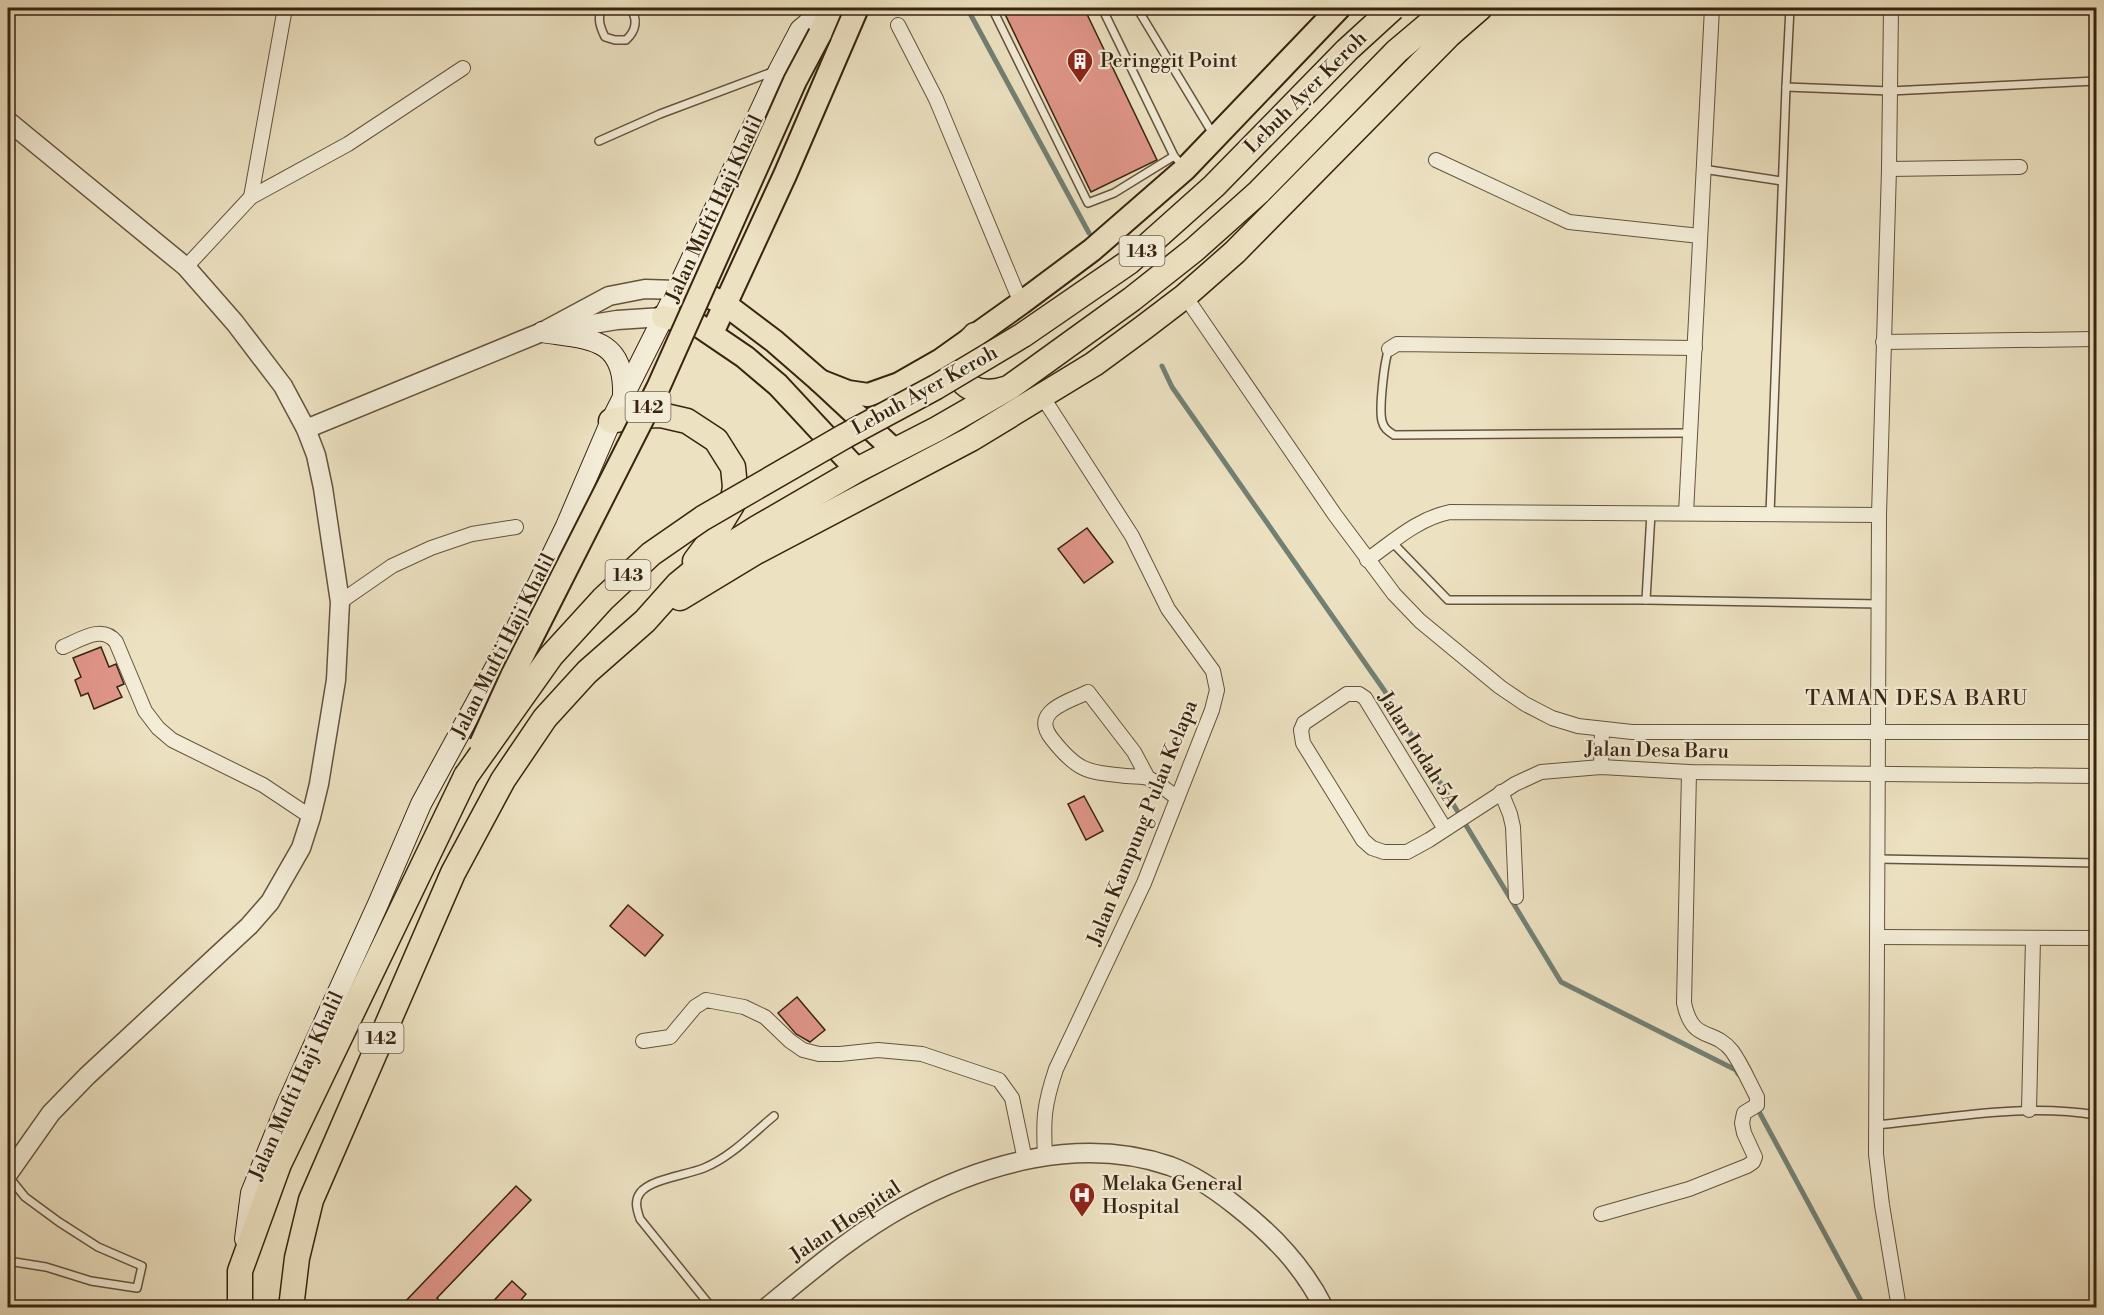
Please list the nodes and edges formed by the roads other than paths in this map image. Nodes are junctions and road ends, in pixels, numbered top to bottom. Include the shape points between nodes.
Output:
1 (285, 8) edge
2 (602, 8) edge
3 (629, 8) edge
4 (826, 8) edge
5 (831, 8) edge
6 (857, 8) edge
7 (992, 8) edge
8 (1102, 8) edge
9 (1137, 8) edge
10 (1339, 8) edge
11 (1394, 8) edge
12 (1448, 8) edge
13 (1480, 8) edge
14 (1712, 8) edge
15 (1790, 8) edge
16 (1891, 8) edge
17 (898, 25) dead end
18 (463, 68) dead end
19 (779, 70) junction
20 (2097, 81) edge
21 (1786, 87) junction
22 (1890, 91) junction
23 (8, 121) edge
24 (1215, 139) junction
25 (599, 141) dead end
26 (1436, 160) dead end
27 (1180, 162) junction
28 (2020, 167) dead end
29 (1703, 169) junction
30 (1889, 169) junction
31 (1782, 181) junction
32 (251, 197) junction
33 (1700, 236) junction
34 (186, 267) junction
35 (677, 290) junction
36 (1185, 296) junction
37 (1021, 303) junction
38 (725, 304) junction
39 (663, 317) junction
40 (542, 332) junction
41 (711, 333) junction
42 (975, 335) junction
43 (2097, 339) edge
44 (1883, 342) junction
45 (1695, 348) junction
46 (1389, 349) joint
47 (820, 381) junction
48 (1010, 387) junction
49 (1042, 396) junction
50 (623, 398) junction
51 (611, 421) junction
52 (306, 429) junction
53 (1690, 433) junction
54 (894, 450) junction
55 (857, 470) junction
56 (1651, 513) junction
57 (1686, 513) junction
58 (1770, 514) junction
59 (1879, 514) junction
60 (516, 527) dead end
61 (1392, 542) junction
62 (1367, 560) junction
63 (678, 584) junction
64 (1646, 600) junction
65 (340, 602) junction
66 (1880, 603) junction
67 (645, 621) junction
68 (63, 647) dead end
69 (1602, 730) junction
70 (1878, 731) junction
71 (2097, 732) edge
72 (1601, 767) junction
73 (1689, 772) junction
74 (1878, 772) junction
75 (466, 776) junction
76 (2097, 776) edge
77 (1148, 778) junction
78 (503, 780) joint
79 (1501, 792) junction
80 (1177, 798) junction
81 (311, 817) junction
82 (1448, 827) junction
83 (1878, 860) junction
84 (2097, 863) edge
85 (1516, 897) dead end
86 (1877, 938) junction
87 (2097, 938) edge
88 (2033, 939) junction
89 (644, 1041) dead end
90 (2029, 1110) junction
91 (2097, 1115) edge
92 (774, 1116) dead end
93 (1877, 1125) junction
94 (1046, 1156) junction
95 (1024, 1160) junction
96 (8, 1174) edge
97 (1600, 1214) dead end
98 (8, 1262) edge
99 (240, 1271) junction
100 (240, 1308) edge
101 (291, 1308) edge
102 (712, 1308) edge
103 (766, 1308) edge
104 (1324, 1308) edge
105 (1899, 1308) edge

1 - 32 street
2 - 3 lane via 599,26 605,37 615,40 626,40 634,33 636,22
4 - 19 main road, Jalan Mufti Haji Khalil / 142 via 800,30
5 - 75 main road, 142, bridge via 658,388 512,676
6 - 38 main road
7 - 27 lane via 1088,203
8 - 27 lane
9 - 24 lane
10 - 24 main road
11 - 75 highway, Lebuh Ayer Keroh / 143, bridge via 1347,50 1214,186 1129,262 1023,335 703,518 651,554 550,656
12 - 48 highway via 1396,51 1259,192 1194,250
13 - 36 highway, 143 via 1449,34 1235,252
14 - 29 street
15 - 21 lane
16 - 22 street
17 - 37 street via 936,99
18 - 32 street via 348,144
19 - 25 lane
19 - 35 main road, Jalan Mufti Haji Khalil / 142
20 - 22 lane
21 - 22 lane
21 - 31 lane
22 - 30 street
23 - 34 street
24 - 27 main road
26 - 33 street via 1569,222
27 - 37 main road via 1092,250
28 - 30 street
29 - 31 lane
29 - 33 street
30 - 44 street
31 - 58 lane
32 - 34 street
33 - 45 street
34 - 52 street via 283,386
35 - 38 main road via 706,295
35 - 39 main road, Jalan Mufti Haji Khalil / 142
35 - 40 street via 645,288 609,296
36 - 49 highway, 143 via 1094,364
36 - 62 street
37 - 42 main road
38 - 41 main road
38 - 47 main road
39 - 40 street
39 - 41 main road via 695,322
39 - 50 main road, Jalan Mufti Haji Khalil / 142
40 - 50 main road via 593,342 615,354 624,381
40 - 52 street
41 - 55 main road via 778,385
42 - 47 main road via 899,384 868,394 848,392
42 - 48 highway via 958,360 965,384 985,392
43 - 44 street
44 - 59 street
45 - 46 street via 1397,345
45 - 53 street
46 - 53 lane via 1381,420 1394,435
47 - 54 main road
48 - 54 highway
49 - 67 highway, 143 via 971,439 756,552
49 - 80 street, Jalan Kampung Pulau Kelapa via 1132,536 1168,609 1213,671 1217,690 1212,710
50 - 51 main road, Jalan Mufti Haji Khalil / 142
51 - 63 highway via 637,416 687,421 716,440 733,467 732,505
51 - 99 main road, Jalan Mufti Haji Khalil / 142 via 514,633 421,804 287,1104 251,1193
52 - 65 street via 323,488
53 - 57 street
54 - 55 highway
55 - 63 highway via 757,528
56 - 57 street
56 - 61 street via 1450,512 1416,524
56 - 64 lane
57 - 58 street
58 - 59 street
59 - 66 street
60 - 65 street via 472,534 431,548 392,566
61 - 62 street
61 - 64 lane via 1448,600
62 - 69 street via 1420,621 1500,687 1552,718
63 - 67 highway
64 - 66 lane
65 - 81 street via 336,680
66 - 70 street
67 - 78 highway, 143 via 586,672 545,718
68 - 81 street via 98,633 112,636 146,711 158,728 172,740 263,785
69 - 70 street
69 - 72 street
70 - 71 street
70 - 74 street
72 - 73 street, Jalan Desa Baru
72 - 79 street, Jalan Desa Baru via 1541,772
73 - 74 street, Jalan Desa Baru
73 - 97 street via 1684,1004 1688,1020 1697,1030 1731,1050 1757,1097 1757,1105 1744,1113 1742,1123 1755,1157 1753,1162 1689,1189
74 - 76 street, Jalan Desa Baru
74 - 83 street
75 - 99 highway, 142 via 279,1164
77 - 77 street via 1134,752 1088,692 1045,717 1045,730 1080,768
77 - 80 street
78 - 101 highway, 142 via 453,873 311,1200 297,1258
79 - 82 street, Jalan Desa Baru
79 - 85 street via 1513,827
80 - 94 street, Jalan Kampung Pulau Kelapa via 1144,883 1056,1069 1043,1120
81 - 96 street via 301,848 270,902 87,1076 44,1122
82 - 82 street, Jalan Indah 5A via 1365,698 1347,694 1304,723 1303,743 1363,840 1372,848 1407,852
83 - 84 lane
83 - 86 street
86 - 88 street
86 - 93 street
87 - 88 street
88 - 90 street
89 - 95 street via 670,1037 694,1007 706,999 744,1007 765,1017 803,1050 819,1054 878,1050 922,1054 999,1080 1012,1098
90 - 91 lane via 2058,1109
90 - 93 lane
92 - 102 lane via 721,1160 648,1186 639,1194 636,1207 640,1219
93 - 105 street via 1877,1174
94 - 95 street, Jalan Hospital
94 - 104 street, Jalan Hospital via 1113,1153 1173,1167 1200,1180 1270,1233 1314,1287
95 - 103 street, Jalan Hospital via 957,1182 904,1206 836,1251
96 - 98 lane via 25,1197 59,1222 98,1247 142,1266 137,1288
99 - 100 highway, Jalan Mufti Haji Khalil / 142

